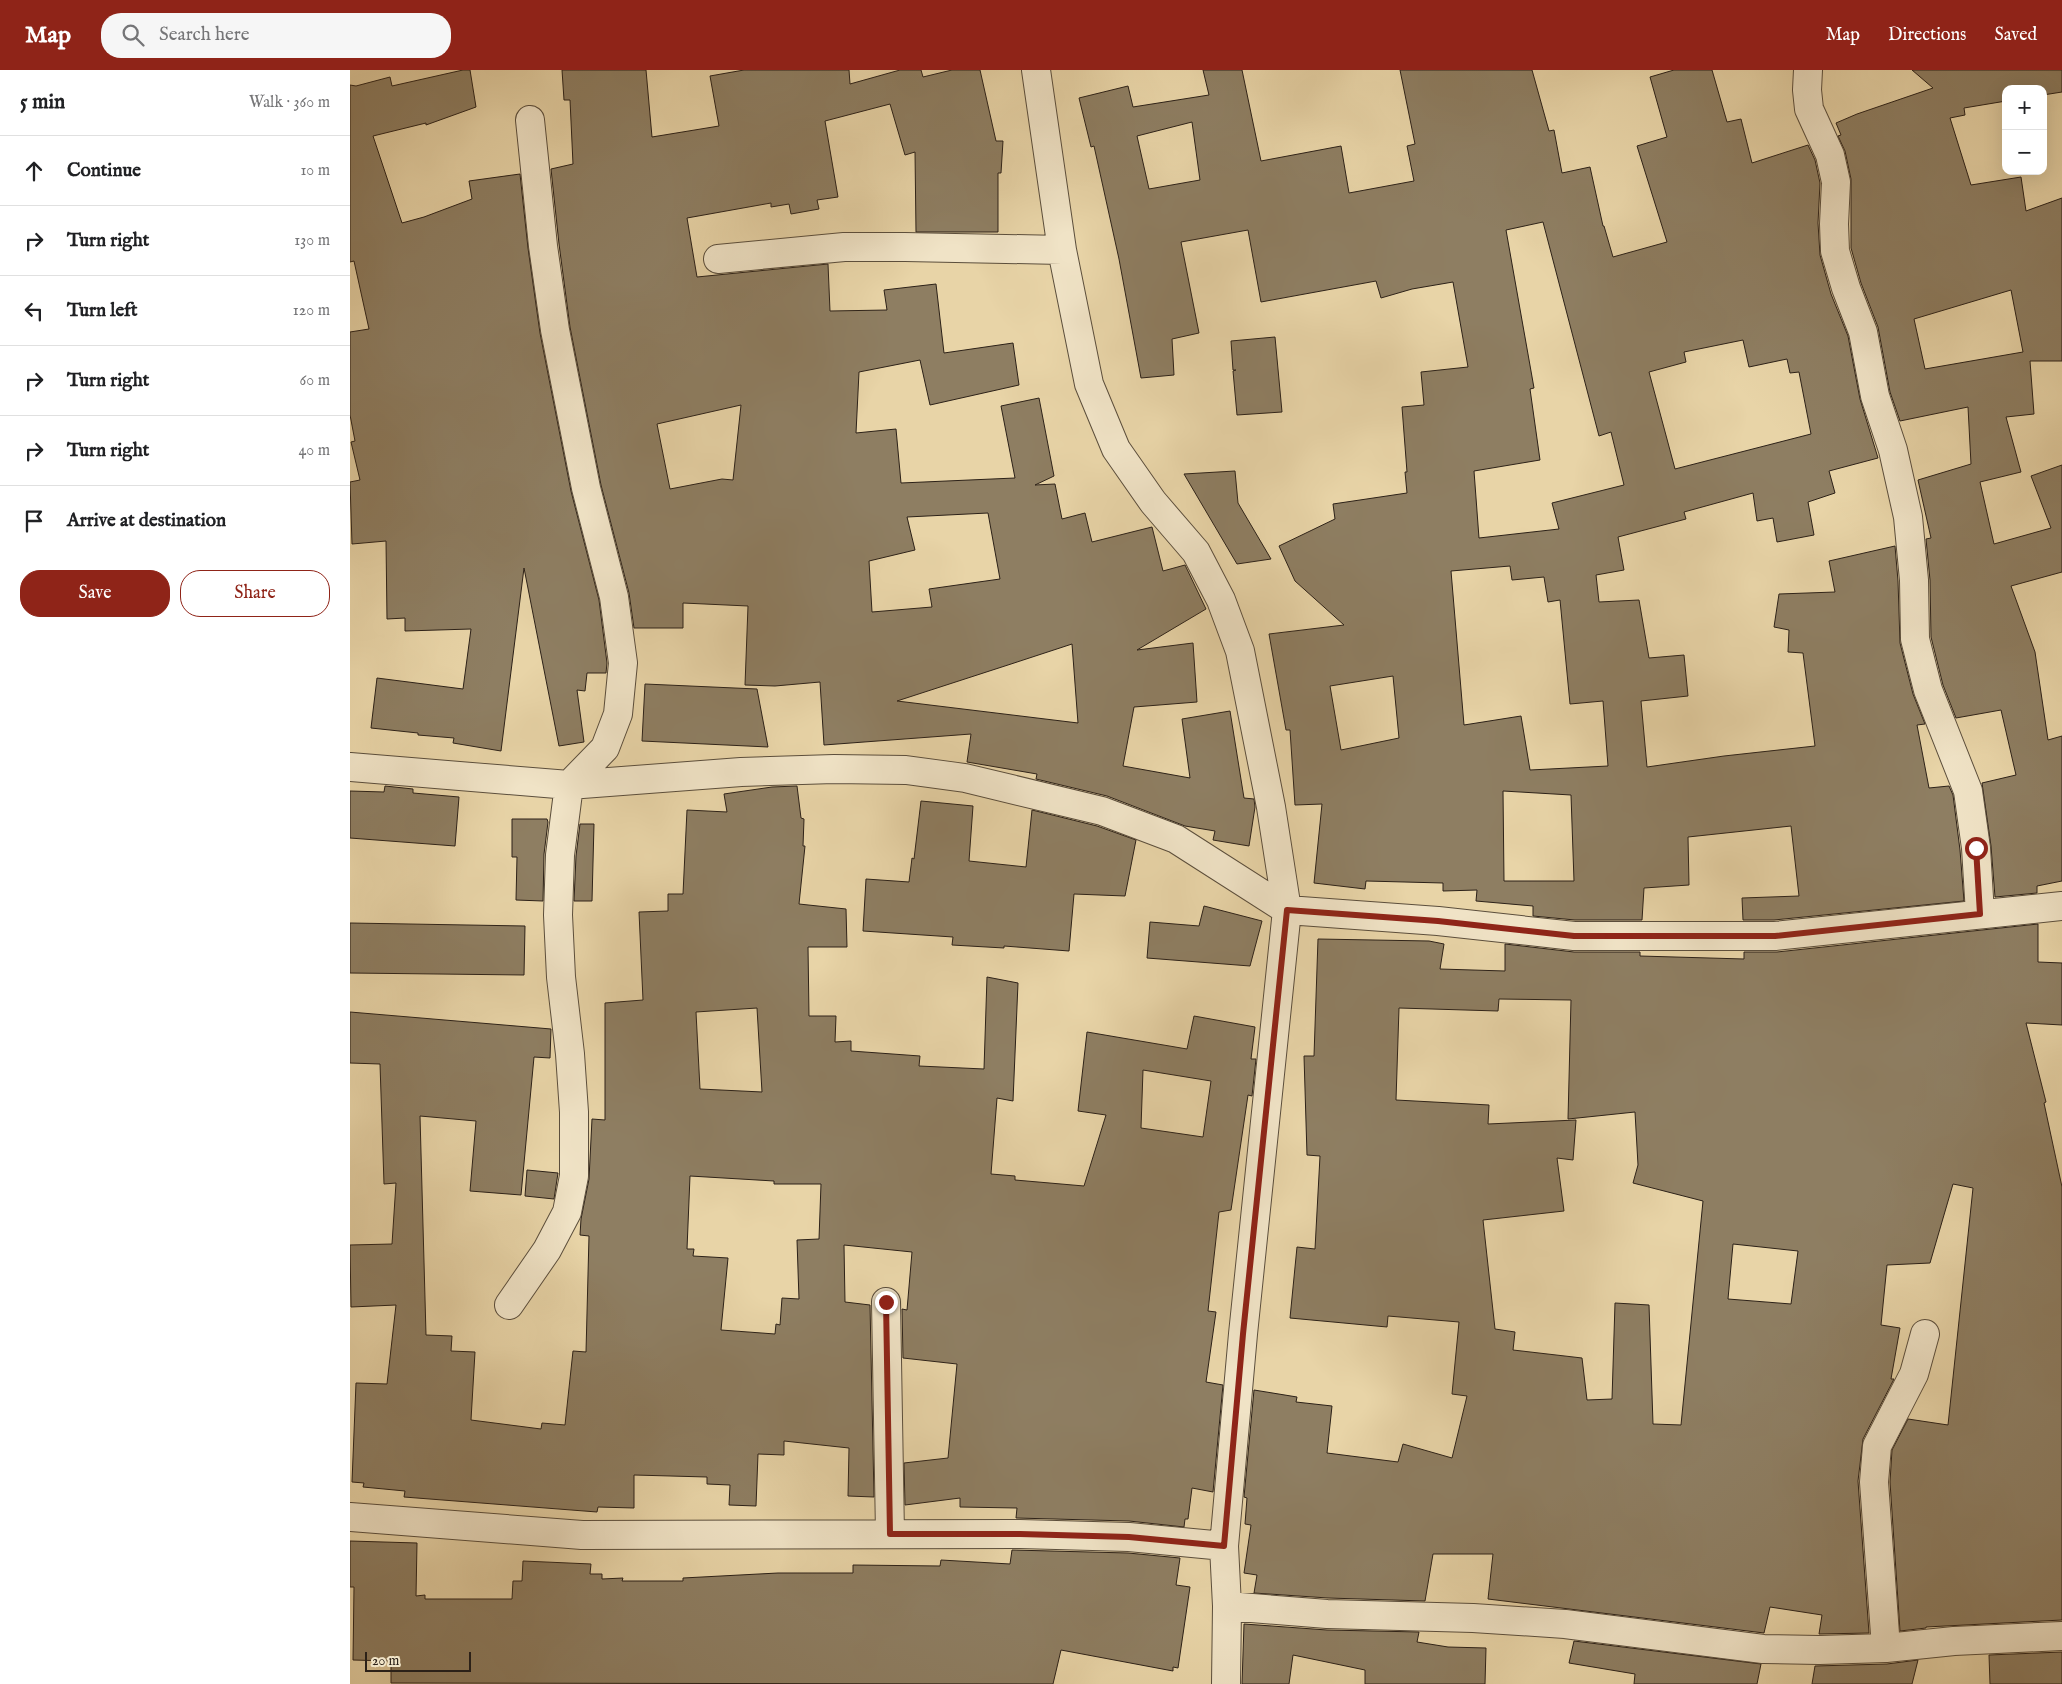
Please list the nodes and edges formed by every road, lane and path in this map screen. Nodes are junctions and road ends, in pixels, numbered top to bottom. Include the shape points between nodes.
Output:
1 (1036, 70) edge
2 (1808, 70) edge
3 (530, 120) dead end
4 (1062, 250) junction
5 (718, 259) dead end
6 (350, 767) edge
7 (569, 785) junction
8 (2062, 906) edge
9 (1287, 910) junction
10 (1980, 914) junction
11 (886, 1302) dead end
12 (509, 1304) dead end
13 (1925, 1334) dead end
14 (350, 1517) edge
15 (890, 1534) junction
16 (1224, 1546) junction
17 (1226, 1606) junction
18 (2062, 1636) edge
19 (1886, 1648) junction
20 (1226, 1684) edge

1 - 4 street
2 - 10 street via 1809,109 1830,155 1836,182 1835,251 1863,332 1875,396 1893,450 1908,517 1915,639 1928,690 1968,791
3 - 7 street via 555,330 586,488 614,597 623,663 618,714 605,748
4 - 5 street via 844,247
4 - 9 street via 1089,384 1116,449 1153,502 1196,552 1221,600 1240,651 1271,807
6 - 7 street
7 - 9 street via 834,768 906,770 965,778 1102,811 1176,839
7 - 12 street via 560,855 558,915 574,1112 574,1176 567,1212 547,1250
8 - 10 street
9 - 10 street via 1438,921 1574,936 1775,936
9 - 16 street
11 - 15 street
13 - 19 street via 1914,1374 1877,1446 1874,1482
14 - 15 street via 582,1535
15 - 16 street via 1129,1537
16 - 17 street
17 - 19 street via 1327,1614 1565,1624 1762,1648
17 - 20 street
18 - 19 street

